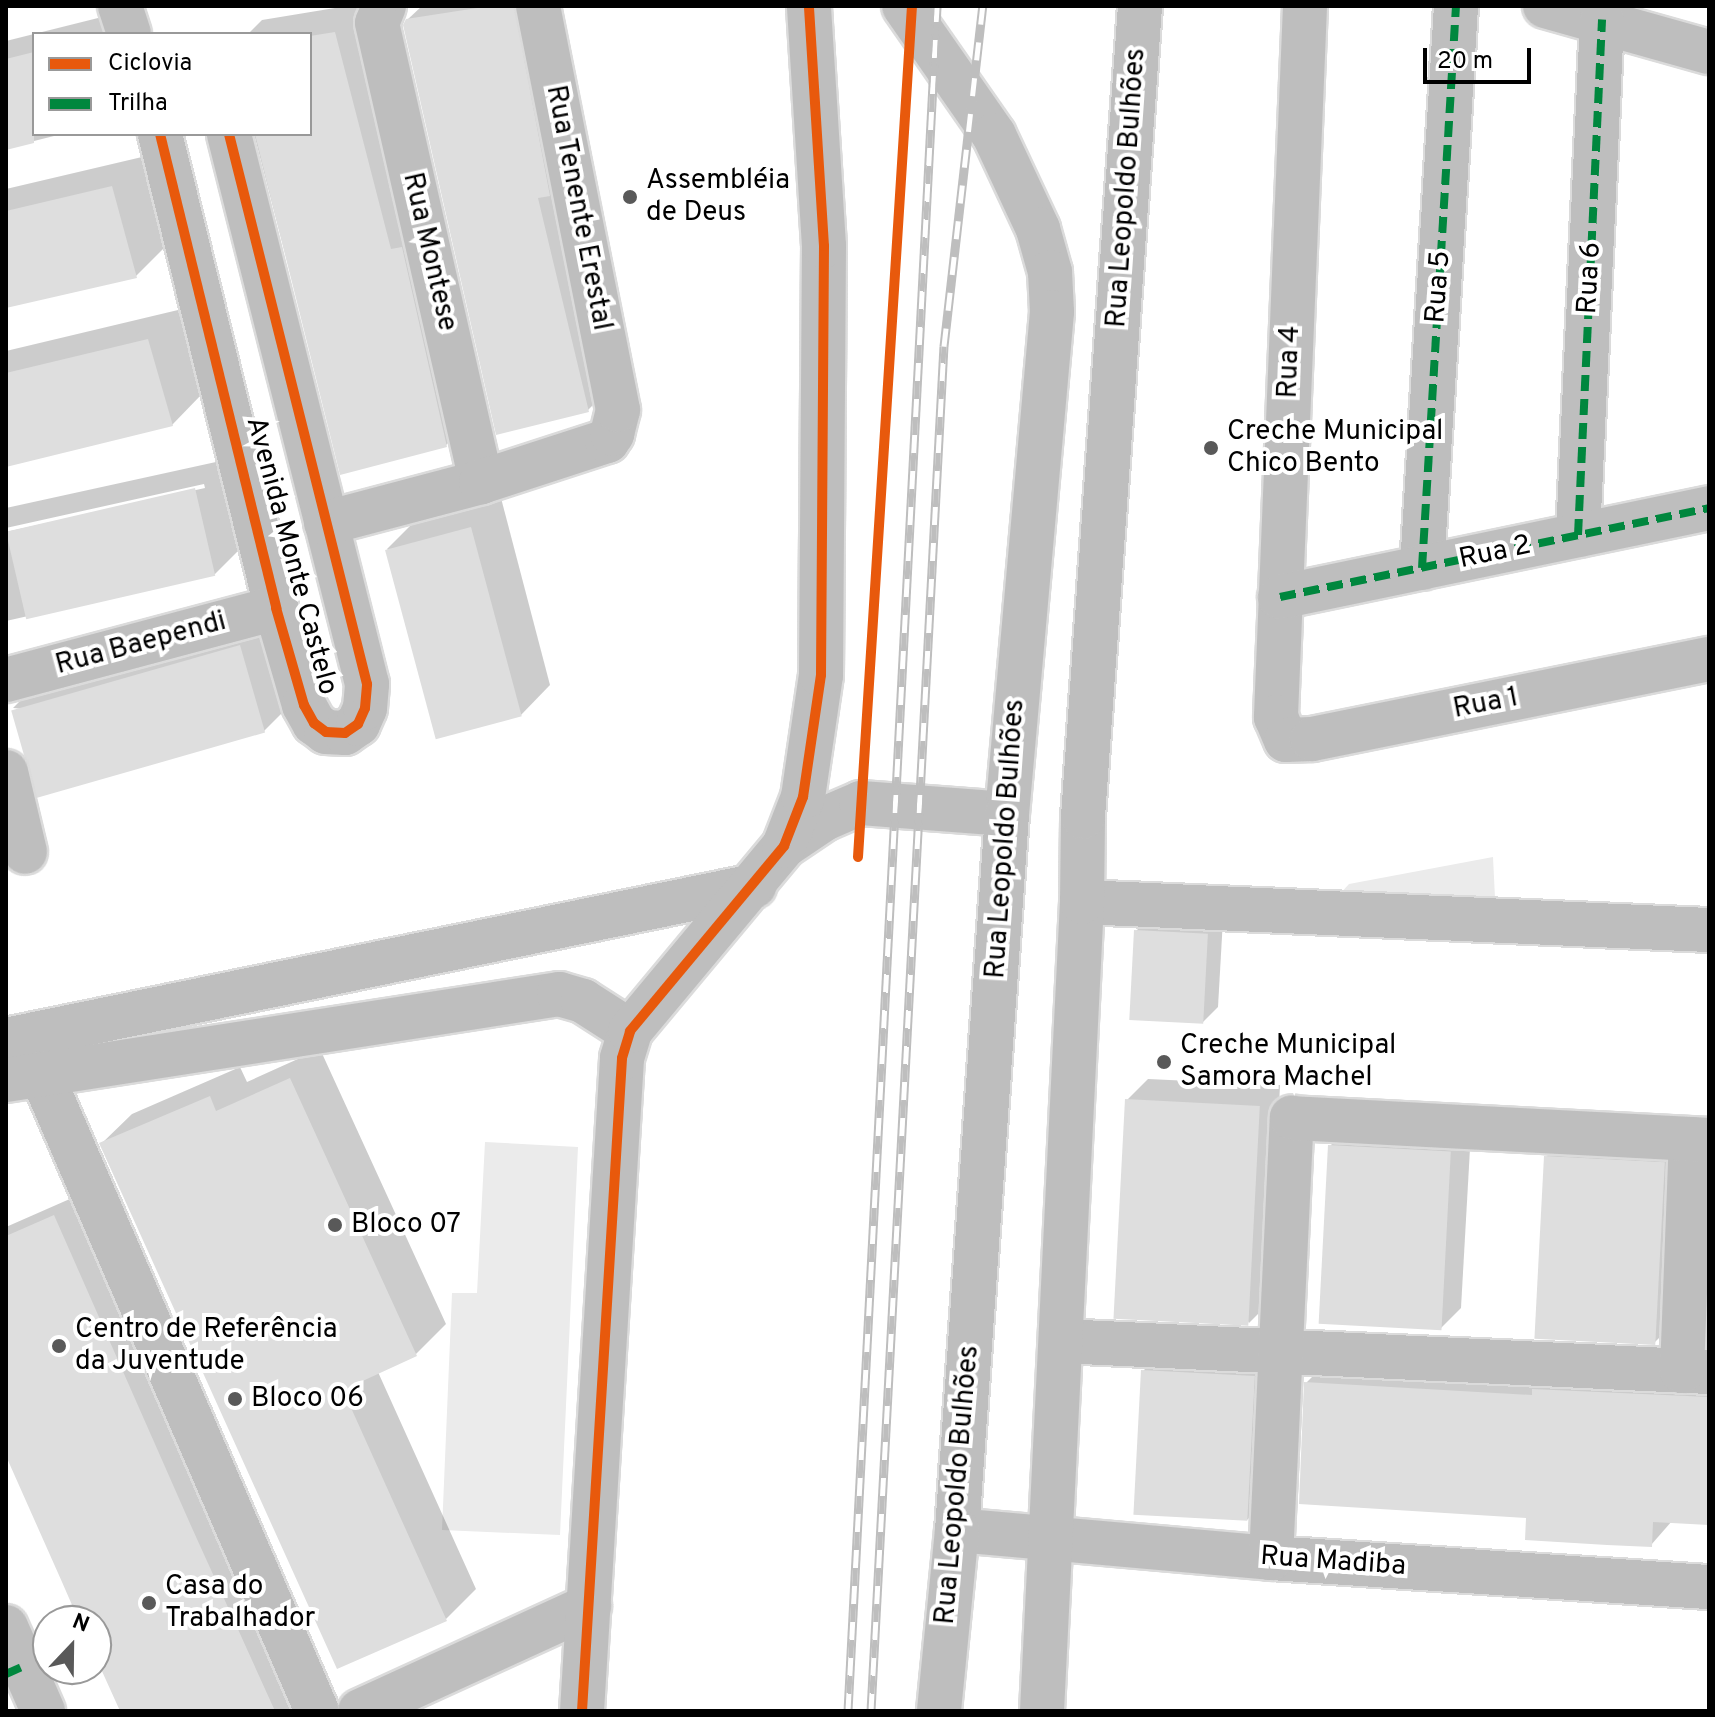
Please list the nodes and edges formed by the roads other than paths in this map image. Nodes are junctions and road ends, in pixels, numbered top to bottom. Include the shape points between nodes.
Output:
1 (120, 6) edge
2 (538, 6) edge
3 (809, 6) edge
4 (904, 6) edge
5 (1140, 6) edge
6 (1305, 6) edge
7 (1456, 6) edge
8 (1545, 6) edge
9 (380, 14) edge
10 (1602, 20) junction
11 (128, 32) edge
12 (1709, 52) edge
13 (160, 136) edge
14 (229, 136) edge
15 (481, 482) junction
16 (1709, 508) edge
17 (326, 523) junction
18 (1578, 535) junction
19 (1422, 568) junction
20 (1280, 597) junction
21 (276, 608) junction
22 (1709, 659) edge
23 (6, 680) edge
24 (1276, 717) joint
25 (6, 772) edge
26 (1007, 814) junction
27 (784, 846) junction
28 (25, 852) dead end
29 (754, 886) junction
30 (1082, 902) junction
31 (1709, 930) edge
32 (630, 1031) junction
33 (6, 1040) edge
34 (23, 1077) edge
35 (1700, 1139) edge
36 (1061, 1341) junction
37 (1282, 1353) junction
38 (1695, 1372) edge
39 (957, 1530) junction
40 (1050, 1538) junction
41 (1271, 1558) junction
42 (1709, 1587) edge
43 (589, 1606) junction
44 (6, 1627) edge
45 (15, 1670) edge
46 (43, 1711) edge
47 (317, 1711) edge
48 (360, 1711) edge
49 (582, 1711) edge
50 (939, 1711) edge
51 (1042, 1711) edge

1 - 11 street
2 - 15 street, Rua Tenente Erestal via 618,410 607,441
3 - 27 street via 824,246 821,675 803,797
4 - 26 street, Rua Leopoldo Bulhões via 994,135 1038,229 1050,272 1052,312
5 - 30 street, Rua Leopoldo Bulhões via 1083,817
6 - 20 street, Rua 4
7 - 19 street, Rua 5
8 - 10 street
9 - 15 street, Rua Montese
10 - 12 street
10 - 18 street, Rua 6
13 - 21 street, Avenida Monte Castelo
14 - 17 street, Avenida Monte Castelo
15 - 17 street
16 - 18 street, Rua 2
17 - 21 street, Avenida Monte Castelo via 367,684 358,724 345,733 326,732 304,705
18 - 19 street, Rua 2
19 - 20 street, Rua 2
20 - 24 street, Rua 4
21 - 23 street, Rua Baependi
22 - 24 street, Rua 1 via 1312,739 1286,740
25 - 28 street
26 - 27 street via 861,803 824,819
26 - 39 street, Rua Leopoldo Bulhões
27 - 29 street
29 - 32 street
29 - 33 street
30 - 31 street
30 - 36 street, Rua Leopoldo Bulhões
32 - 34 street via 583,1001 559,994
32 - 43 street via 619,1073
34 - 47 street
35 - 37 street via 1292,1118
35 - 38 street
36 - 37 street
36 - 40 street, Rua Leopoldo Bulhões
37 - 38 street
37 - 41 street
39 - 40 street, Rua Madiba
39 - 50 street, Rua Leopoldo Bulhões
40 - 41 street, Rua Madiba
40 - 51 street, Rua Leopoldo Bulhões
41 - 42 street, Rua Madiba
43 - 48 street
43 - 49 street
44 - 45 street
45 - 46 street

